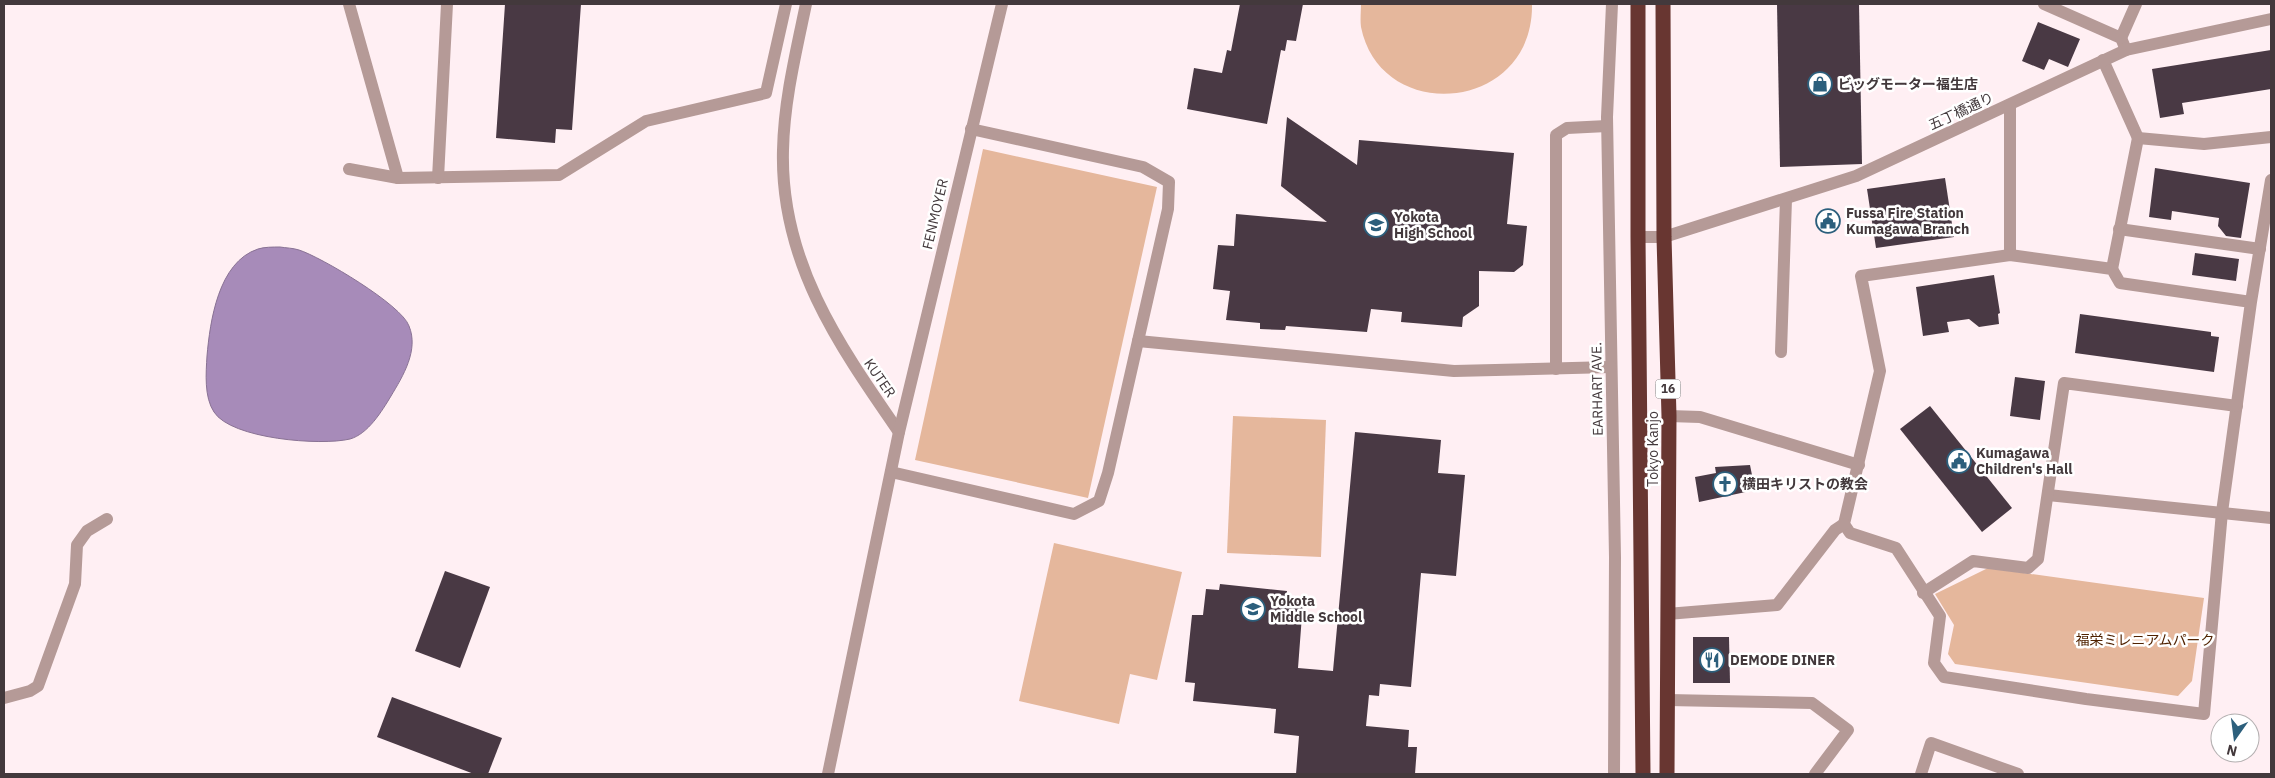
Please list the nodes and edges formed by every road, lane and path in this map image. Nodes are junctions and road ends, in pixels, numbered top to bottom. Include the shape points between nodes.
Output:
1 (349, 4) edge
2 (447, 4) edge
3 (786, 4) edge
4 (806, 4) edge
5 (1002, 4) edge
6 (1612, 4) edge
7 (1638, 4) edge
8 (1663, 4) edge
9 (2044, 4) edge
10 (2136, 4) edge
11 (2271, 20) edge
12 (2124, 44) junction
13 (2103, 60) junction
14 (2010, 105) junction
15 (1607, 126) junction
16 (971, 129) junction
17 (2271, 137) edge
18 (2138, 138) junction
19 (349, 170) dead end
20 (398, 178) junction
21 (438, 178) junction
22 (2271, 180) edge
23 (1786, 199) junction
24 (2120, 229) junction
25 (1638, 237) junction
26 (1664, 237) junction
27 (2260, 249) junction
28 (2010, 254) junction
29 (2112, 269) junction
30 (2251, 302) junction
31 (1138, 341) junction
32 (1781, 352) dead end
33 (1611, 367) junction
34 (1556, 369) junction
35 (2237, 406) junction
36 (1669, 416) junction
37 (899, 432) junction
38 (1859, 465) junction
39 (891, 472) junction
40 (2048, 495) junction
41 (2222, 512) junction
42 (2271, 518) edge
43 (107, 519) dead end
44 (1844, 524) junction
45 (1923, 593) junction
46 (1667, 614) junction
47 (4, 698) edge
48 (1668, 700) junction
49 (828, 774) edge
50 (1614, 774) edge
51 (1642, 774) edge
52 (1667, 774) edge
53 (1815, 774) edge
54 (1921, 774) edge
55 (2018, 774) edge

1 - 20 street
2 - 21 street
3 - 21 street via 766,93 646,121 559,175
4 - 37 street, KUTER via 790,81 783,150 786,207 798,258 822,312
5 - 16 street, FENMOYER
6 - 15 street, EARHART AVE.
7 - 25 highway, Tokyo Kanjo / 16
8 - 26 highway, Tokyo Kanjo / 16
9 - 12 street
10 - 12 street
11 - 12 street, 五丁橋通り
12 - 13 street, 五丁橋通り
13 - 14 street, 五丁橋通り
13 - 18 street
14 - 23 street, 五丁橋通り via 1856,176
14 - 28 street
15 - 33 street, EARHART AVE.
15 - 34 street via 1567,128 1556,135
16 - 31 street via 1144,167 1169,182 1168,209
16 - 37 street, FENMOYER
17 - 18 street via 2204,144
18 - 24 street
19 - 20 street
20 - 21 street
22 - 27 street
23 - 26 street, 五丁橋通り
23 - 32 street
24 - 27 street
24 - 29 street
25 - 26 street, 五丁橋通り
25 - 51 highway, Tokyo Kanjo / 16
26 - 36 highway, Tokyo Kanjo / 16
27 - 30 street
28 - 29 street
28 - 38 street via 1861,276 1880,370
29 - 30 street via 2120,283
30 - 35 street
31 - 34 street via 1454,371
31 - 39 street via 1099,501 1083,510 1074,514
33 - 34 street
33 - 50 street, EARHART AVE. via 1615,557
35 - 40 street via 2064,383
35 - 41 street
36 - 38 street via 1700,417
36 - 46 highway, Tokyo Kanjo / 16
37 - 39 street
38 - 44 street
39 - 49 street
40 - 41 street
40 - 45 street via 2038,559 2028,568 1973,561
41 - 42 street
41 - 45 street via 2204,714 1944,677 1934,663 1940,616
43 - 47 street via 87,531 77,545 75,584 38,686
44 - 45 street via 1850,533 1896,548
44 - 46 street via 1835,530 1776,605
46 - 48 highway, Tokyo Kanjo / 16
48 - 52 highway, Tokyo Kanjo / 16
48 - 53 street via 1812,703 1848,730
54 - 55 street via 1931,743

